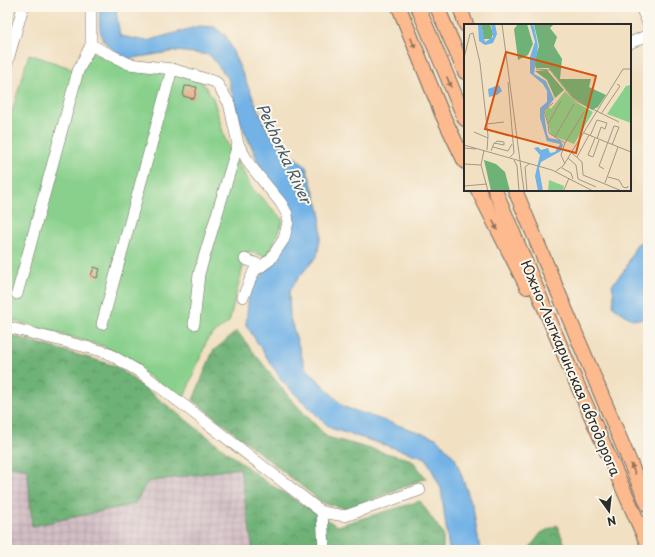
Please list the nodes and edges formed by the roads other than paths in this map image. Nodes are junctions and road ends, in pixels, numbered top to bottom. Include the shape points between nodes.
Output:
1 (23, 7) edge
2 (91, 7) edge
3 (399, 7) edge
4 (418, 7) edge
5 (437, 7) edge
6 (460, 7) edge
7 (641, 7) edge
8 (648, 23) edge
9 (466, 24) edge
10 (648, 35) edge
11 (631, 42) edge
12 (91, 45) junction
13 (7, 63) edge
14 (172, 69) junction
15 (464, 70) edge
16 (464, 118) edge
17 (238, 144) junction
18 (464, 160) edge
19 (478, 191) edge
20 (495, 191) edge
21 (515, 191) edge
22 (526, 191) edge
23 (244, 259) dead end
24 (262, 266) junction
25 (18, 294) dead end
26 (243, 297) dead end
27 (102, 324) dead end
28 (194, 324) dead end
29 (7, 327) edge
30 (587, 358) junction
31 (569, 366) junction
32 (420, 490) dead end
33 (648, 504) edge
34 (322, 512) junction
35 (648, 545) edge
36 (324, 550) edge

1 - 13 street
2 - 12 street
3 -> 18 main road via 442,114
4 -> 16 main road
5 - 15 main road
6 - 9 main road
7 - 8 street
10 - 11 street
12 - 14 street via 129,64
12 - 25 street via 78,72
14 - 17 street via 216,82 229,103
14 - 27 street
17 - 24 street via 250,165 287,214 284,239 270,260
17 - 28 street via 199,274
19 -> 31 main road
20 - 31 main road, Южно-Лыткаринская автодорога
21 - 30 main road, Южно-Лыткаринская автодорога
22 - 30 main road
23 - 24 street
24 - 26 street via 254,271
29 - 34 street via 106,352 140,372
33 -> 30 main road, Южно-Лыткаринская автодорога
31 - 35 main road, Южно-Лыткаринская автодорога
32 - 34 street via 345,516
34 - 36 street

